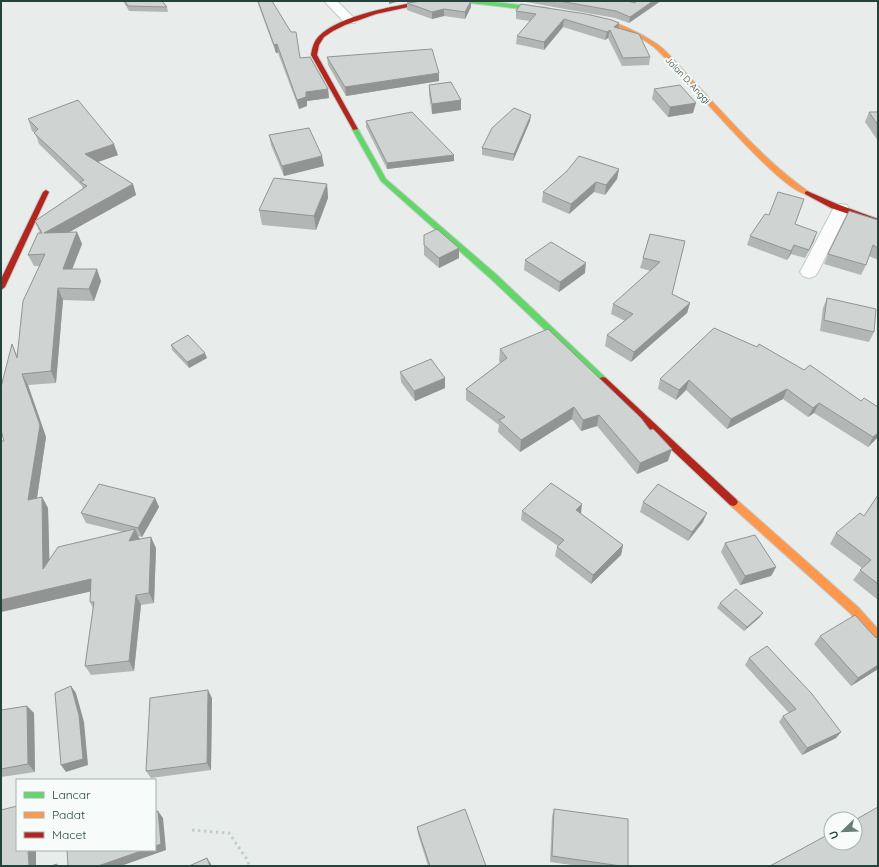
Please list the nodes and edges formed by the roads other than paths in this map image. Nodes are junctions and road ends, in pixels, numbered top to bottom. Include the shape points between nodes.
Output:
1 (330, 1) edge
2 (433, 1) edge
3 (470, 1) edge
4 (554, 11) edge
5 (578, 15) edge
6 (350, 20) junction
7 (46, 192) dead end
8 (841, 209) junction
9 (878, 222) edge
10 (809, 272) dead end
11 (1, 287) edge
12 (878, 636) edge

1 - 6 street
2 - 6 street via 405,5
3 - 4 street
5 - 8 street, Jalan D. Anggi via 617,24 639,34 656,46 776,171 793,184
6 - 12 street via 336,25 322,36 315,44 314,56 383,180 494,277 689,462 854,610
7 - 11 street
8 - 9 street, Jalan D. Anggi
8 - 10 street

